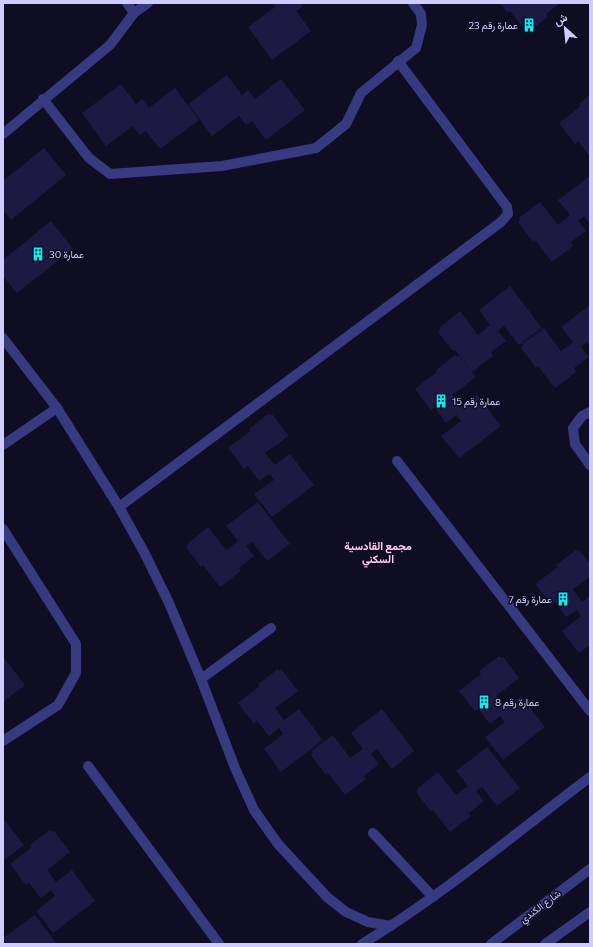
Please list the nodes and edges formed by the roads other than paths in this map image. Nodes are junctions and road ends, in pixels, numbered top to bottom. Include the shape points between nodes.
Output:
1 (127, 3) edge
2 (148, 3) edge
3 (413, 3) edge
4 (134, 13) junction
5 (398, 61) junction
6 (43, 99) junction
7 (3, 134) edge
8 (3, 338) edge
9 (57, 408) junction
10 (590, 412) edge
11 (3, 445) edge
12 (398, 461) dead end
13 (590, 465) edge
14 (119, 506) junction
15 (3, 529) edge
16 (271, 628) dead end
17 (201, 680) junction
18 (590, 711) edge
19 (3, 741) edge
20 (88, 766) dead end
21 (590, 777) edge
22 (372, 832) dead end
23 (590, 869) edge
24 (433, 897) junction
25 (590, 912) edge
26 (391, 926) junction
27 (219, 944) edge
28 (362, 944) edge
29 (491, 944) edge
30 (545, 944) edge

1 - 4 street
2 - 4 street
3 - 5 street via 421,14 422,25 416,48
4 - 6 street via 110,45
5 - 6 street via 361,93 346,124 316,148 222,166 110,174 89,158
5 - 14 street via 506,207 508,214 501,222
6 - 7 street
8 - 9 street
9 - 11 street
9 - 14 street
10 - 13 street via 582,416 573,428 574,444
12 - 18 street
14 - 17 street via 169,603
15 - 19 street via 76,644 76,673 58,705
16 - 17 street
17 - 26 street via 254,810 278,844 327,897 346,912 368,922
20 - 27 street
21 - 24 street
22 - 24 street
23 - 29 street, شارع الكندي
24 - 26 street
25 - 30 street
26 - 28 street

